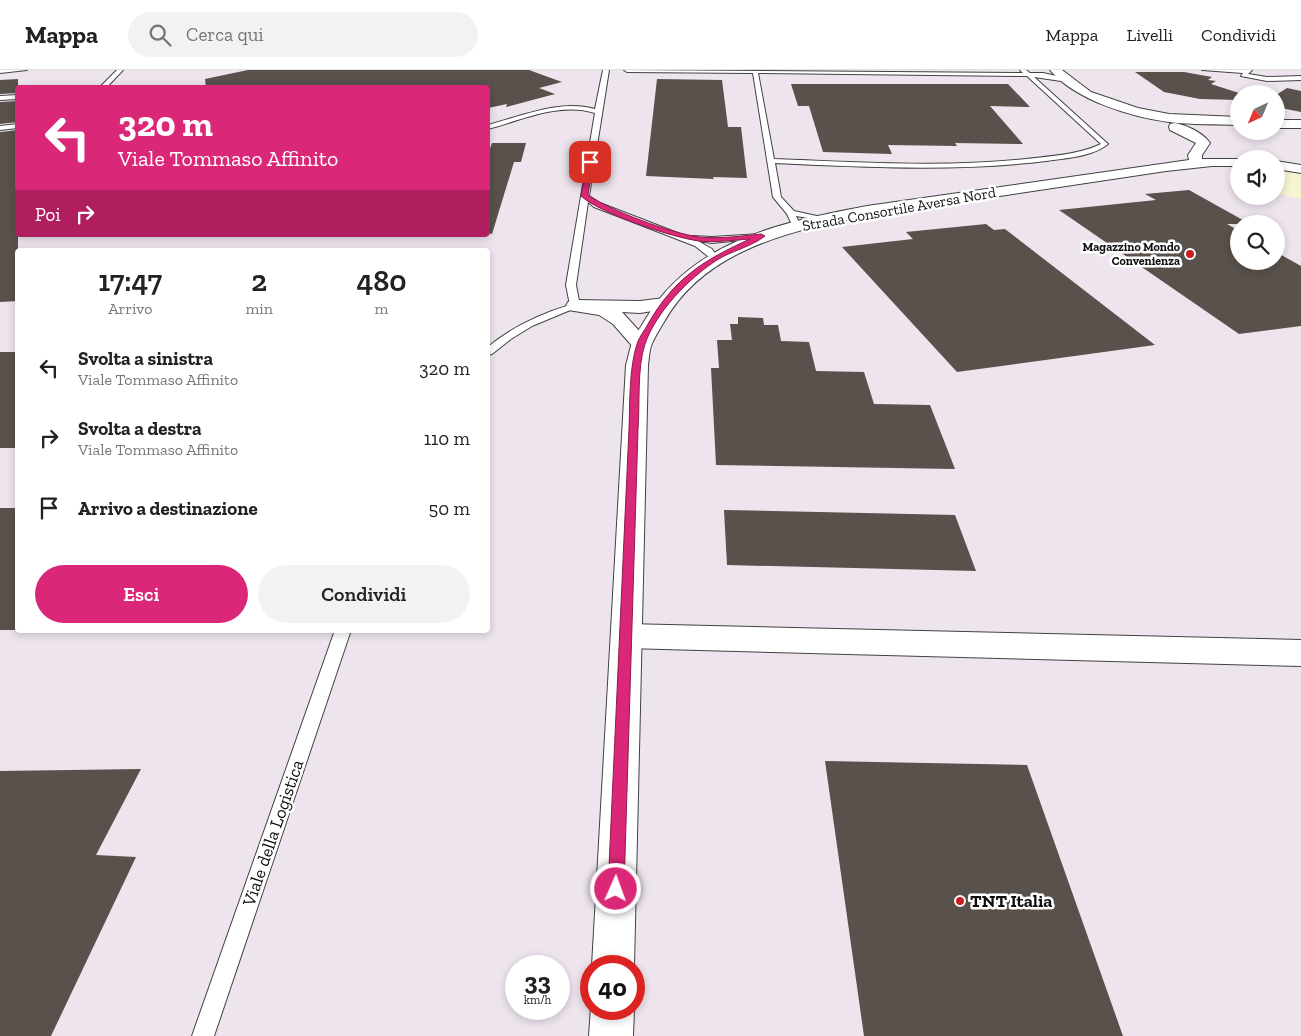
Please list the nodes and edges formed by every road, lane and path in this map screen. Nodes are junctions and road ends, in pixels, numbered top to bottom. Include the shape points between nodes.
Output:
1 (24, 70) edge
2 (120, 70) edge
3 (606, 70) edge
4 (627, 70) edge
5 (1205, 70) edge
6 (0, 71) edge
7 (756, 71) edge
8 (1056, 71) edge
9 (1248, 71) edge
10 (1026, 73) edge
11 (1043, 76) junction
12 (1301, 78) edge
13 (1068, 80) junction
14 (105, 85) edge
15 (1087, 94) junction
16 (15, 97) edge
17 (0, 98) edge
18 (598, 112) junction
19 (1230, 120) edge
20 (1285, 123) edge
21 (1301, 124) edge
22 (15, 126) edge
23 (490, 126) edge
24 (1175, 126) junction
25 (1230, 126) edge
26 (0, 128) edge
27 (1221, 141) junction
28 (1236, 150) edge
29 (1195, 159) junction
30 (771, 161) junction
31 (1230, 162) edge
32 (1166, 167) junction
33 (1285, 167) edge
34 (1300, 169) edge
35 (584, 196) junction
36 (622, 215) junction
37 (794, 219) junction
38 (581, 220) junction
39 (674, 234) junction
40 (761, 236) junction
41 (714, 258) junction
42 (664, 304) junction
43 (575, 306) junction
44 (597, 306) junction
45 (641, 344) junction
46 (490, 350) edge
47 (342, 633) edge
48 (626, 636) junction
49 (1301, 654) edge
50 (613, 955) edge
51 (612, 1020) edge
52 (203, 1036) edge
53 (611, 1036) edge

1 - 6 lane
2 - 14 lane
3 - 18 lane
4 - 7 lane
5 - 9 lane
7 - 10 lane
7 - 30 lane
8 - 11 lane
8 - 13 street
9 - 12 lane via 1243,75 1267,79
10 - 11 lane
10 - 30 lane via 1105,144 1090,152 962,166
11 - 13 lane
13 - 15 street
15 - 19 street via 1130,110 1168,118
15 - 24 street via 1116,110
16 - 17 lane
18 - 23 lane via 590,108 557,109
18 - 35 lane
20 - 21 street
22 - 26 lane
24 - 27 street
24 - 29 street via 1203,143
25 - 27 street, Strada Consortile Aversa Nord via 1224,127
27 - 28 street
27 - 29 street, Strada Consortile Aversa Nord via 1206,156
29 - 32 street, Strada Consortile Aversa Nord
30 - 37 lane via 777,197
31 - 32 street, Strada Consortile Aversa Nord
32 - 37 street, Strada Consortile Aversa Nord via 826,219
33 - 34 street
35 - 36 lane
35 - 38 lane
36 - 38 lane via 596,215
36 - 39 lane
37 - 40 street, Strada Consortile Aversa Nord
38 - 43 lane via 571,285
39 - 40 lane via 712,240
39 - 41 lane via 698,244
40 - 41 street, Strada Consortile Aversa Nord
41 - 42 street, Strada Consortile Aversa Nord via 680,285
42 - 44 street
42 - 45 street, Strada Consortile Aversa Nord
43 - 44 street
43 - 46 lane via 536,320 500,340
44 - 45 street via 614,314
45 - 48 street, Strada Consortile Aversa Nord via 634,429
47 - 52 lane, Viale della Logistica
48 - 49 street
48 - 50 street, Strada Consortile Aversa Nord
51 - 53 street

